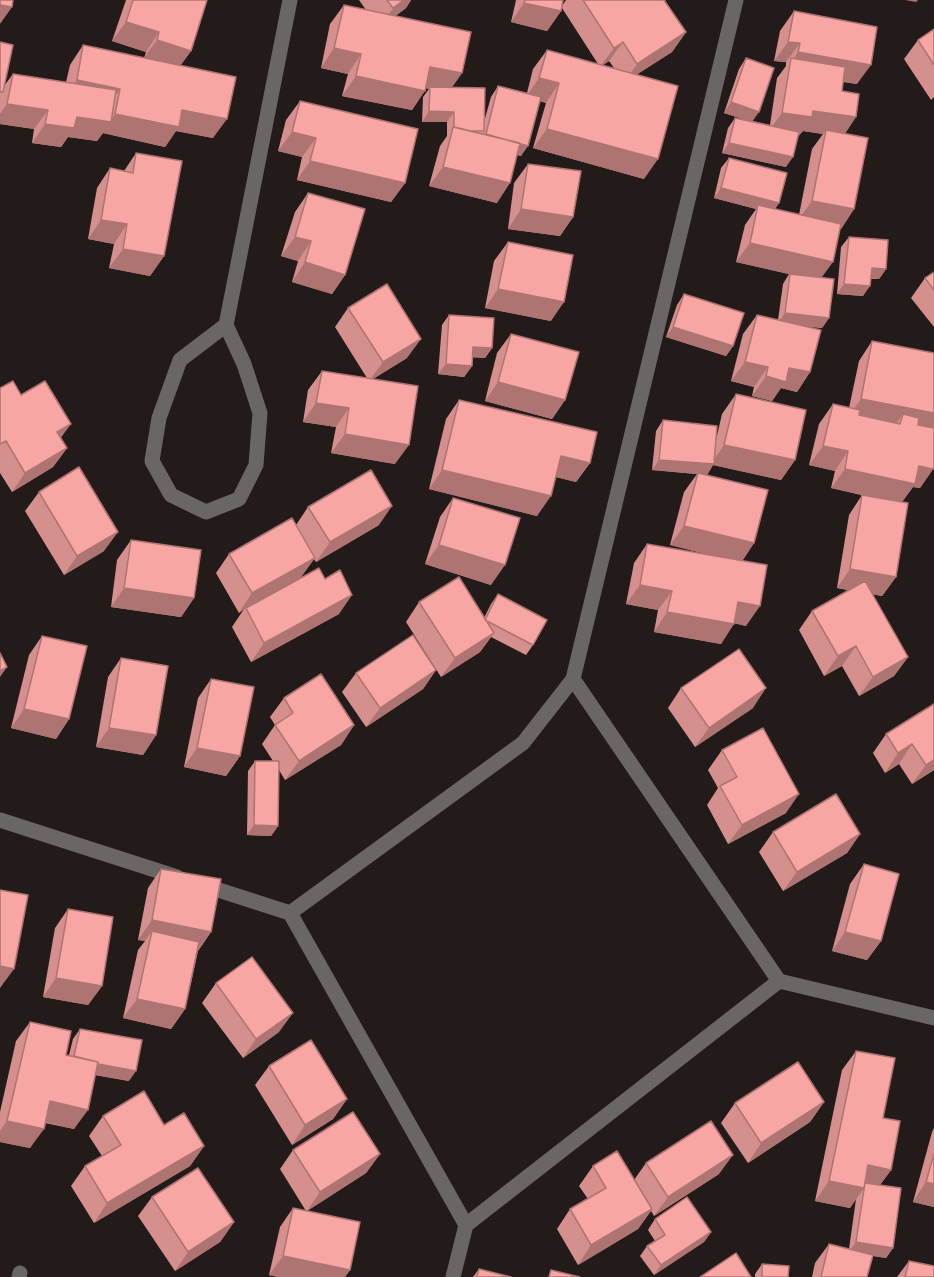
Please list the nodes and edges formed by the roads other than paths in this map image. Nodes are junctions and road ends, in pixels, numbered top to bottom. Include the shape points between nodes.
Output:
1 (290, 0) edge
2 (736, 0) edge
3 (226, 325) junction
4 (573, 679) junction
5 (0, 820) edge
6 (290, 913) junction
7 (779, 981) junction
8 (934, 1018) edge
9 (466, 1225) junction
10 (453, 1277) edge

1 - 3 street
2 - 4 street
3 - 3 street via 180,360 159,418 152,461 171,495 206,512 239,499 256,465 260,413
4 - 6 street via 523,743
4 - 7 street
5 - 6 street
6 - 9 street
7 - 8 street
7 - 9 street
9 - 10 street

